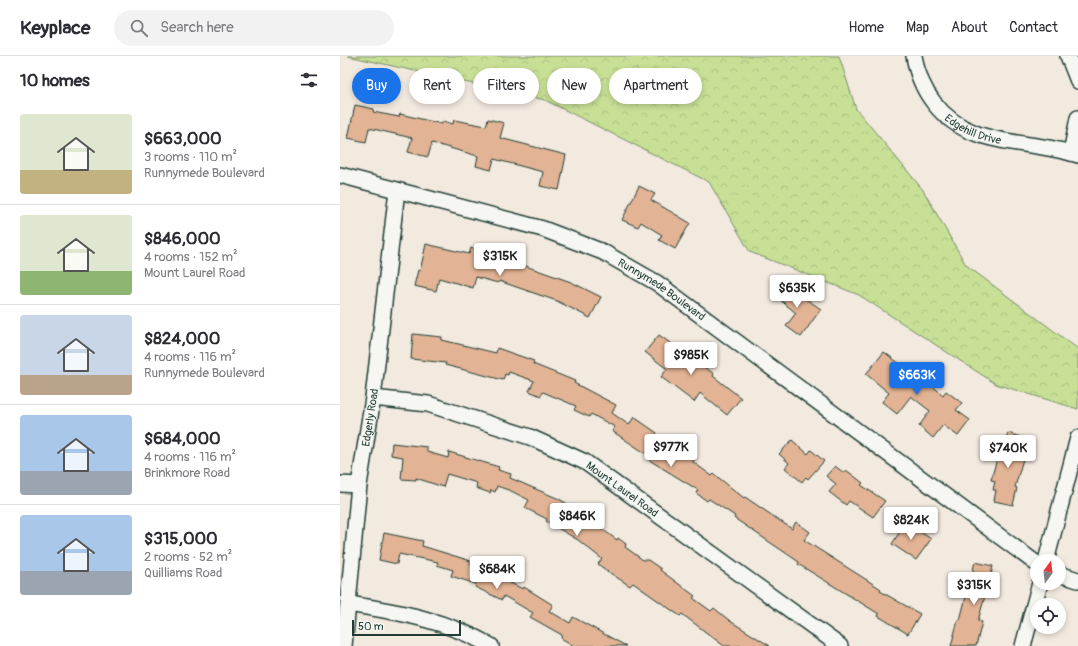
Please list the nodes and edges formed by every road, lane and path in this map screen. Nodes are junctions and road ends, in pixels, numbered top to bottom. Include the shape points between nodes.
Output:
1 (914, 56) edge
2 (1068, 56) edge
3 (1077, 76) edge
4 (1078, 118) edge
5 (1074, 154) edge
6 (340, 175) edge
7 (397, 190) junction
8 (372, 398) junction
9 (1078, 438) edge
10 (340, 484) edge
11 (358, 485) junction
12 (1048, 554) edge
13 (1030, 559) edge
14 (1066, 576) edge
15 (1078, 580) edge
16 (1038, 590) edge
17 (349, 604) junction
18 (344, 646) edge
19 (491, 646) edge
20 (840, 646) edge
21 (1023, 646) edge

1 - 5 street, Edgehill Drive via 924,90 940,111 963,129 988,138
2 - 3 street
4 - 5 street, Edgehill Drive
6 - 7 street, Runnymede Boulevard
7 - 8 street, Edgerly Road
7 - 13 street, Runnymede Boulevard via 543,229 610,256 657,283
8 - 11 street, Edgerly Road
8 - 20 street, Mount Laurel Road via 435,406 530,437 584,462
9 - 12 street
10 - 11 street
11 - 17 street, Edgerly Road
14 - 15 street
16 - 21 street
17 - 18 street, Edgerly Road
17 - 19 street via 404,613 443,624

